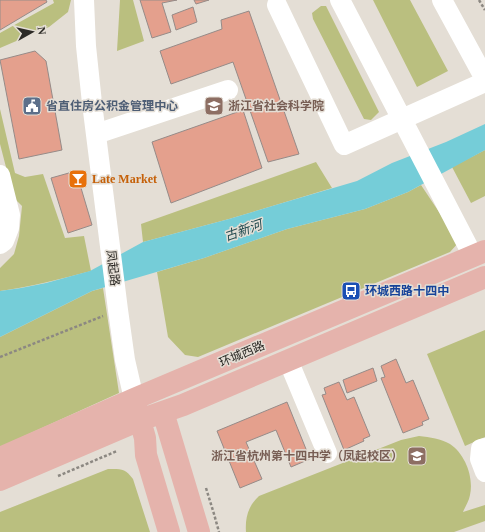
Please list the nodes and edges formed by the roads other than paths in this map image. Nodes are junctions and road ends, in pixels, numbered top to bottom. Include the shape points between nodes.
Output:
1 (84, 0) edge
2 (340, 0) edge
3 (442, 0) edge
4 (276, 2) edge
5 (485, 79) edge
6 (485, 82) edge
7 (228, 90) dead end
8 (401, 119) junction
9 (96, 134) junction
10 (0, 175) edge
11 (0, 244) edge
12 (479, 253) edge
13 (485, 277) edge
14 (288, 360) junction
15 (134, 399) junction
16 (163, 412) junction
17 (140, 420) junction
18 (485, 448) edge
19 (327, 454) dead end
20 (0, 458) edge
21 (485, 472) edge
22 (0, 480) edge
23 (169, 532) edge
24 (199, 532) edge

1 - 9 street, 凤起路 via 86,46
2 - 8 street
3 - 5 street
4 - 8 street via 344,145
6 - 8 street
7 - 9 street
8 - 12 street via 457,226
9 - 15 street, 凤起路 via 126,360
10 - 11 street via 10,215 9,228 4,241
12 - 15 main road, 环城西路
13 - 14 main road, 环城西路
14 - 16 main road, 环城西路
14 - 19 street
15 - 16 main road
15 - 17 main road, 凤起路
15 - 20 main road, 环城西路
16 - 17 main road, 环城西路
16 - 24 main road
17 - 22 main road, 环城西路
17 - 23 main road, 凤起路 via 146,455
18 - 21 street via 481,449 480,459

